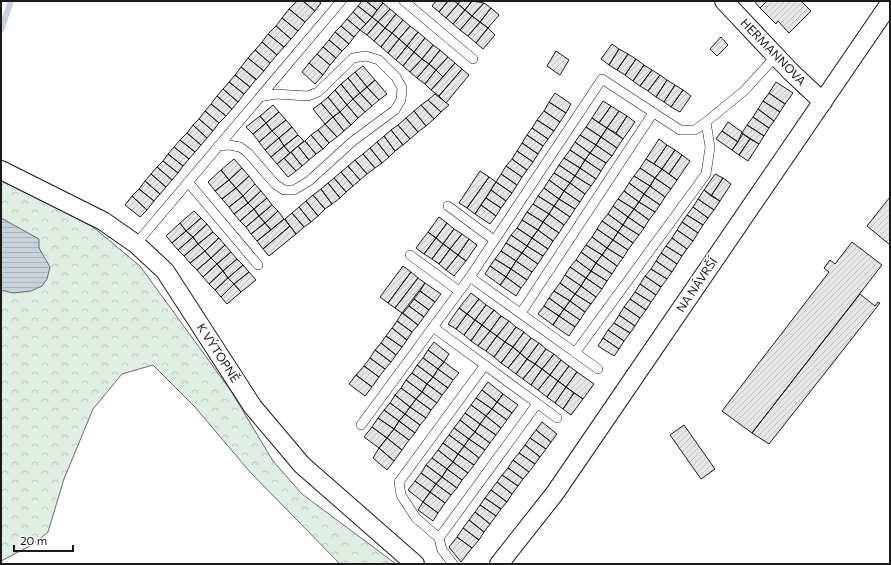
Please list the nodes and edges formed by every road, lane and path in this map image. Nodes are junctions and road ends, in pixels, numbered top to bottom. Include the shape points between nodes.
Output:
1 (341, 1) edge
2 (404, 1) edge
3 (724, 1) edge
4 (890, 3) edge
5 (776, 56) junction
6 (473, 59) dead end
7 (260, 97) junction
8 (823, 102) junction
9 (653, 113) junction
10 (706, 122) junction
11 (218, 146) junction
12 (1, 170) edge
13 (188, 182) junction
14 (448, 206) dead end
15 (494, 240) junction
16 (136, 244) junction
17 (410, 255) dead end
18 (258, 265) dead end
19 (470, 277) junction
20 (459, 291) junction
21 (521, 313) junction
22 (433, 327) junction
23 (575, 352) junction
24 (485, 365) junction
25 (598, 369) dead end
26 (538, 404) junction
27 (557, 418) dead end
28 (361, 425) dead end
29 (439, 538) junction
30 (415, 564) edge
31 (452, 564) edge
32 (499, 564) edge

1 - 7 lane
2 - 6 lane
3 - 5 street, HERMANNOVA
4 - 8 street, NA NÁVRŠÍ
5 - 8 street, HERMANNOVA
5 - 10 lane via 744,91
7 - 11 lane
7 - 11 lane via 276,94 308,96 318,92 353,58 366,56 379,60 396,77 402,88 402,100 395,110 353,141 309,181 294,190 284,190 275,184 240,147
8 - 32 street, NA NÁVRŠÍ via 555,493
9 - 10 lane via 680,130 695,130
9 - 15 lane via 602,79
9 - 21 lane
10 - 23 lane via 710,147 706,174
11 - 13 lane
12 - 16 street, K VÝTOPNĚ via 103,221
13 - 16 lane
13 - 18 lane
14 - 15 lane
15 - 19 lane
16 - 30 street, K VÝTOPNĚ via 165,272 253,407 302,465
17 - 20 lane
19 - 20 lane
19 - 21 lane
20 - 22 lane
21 - 23 lane
22 - 24 lane
22 - 28 lane
23 - 25 lane
24 - 26 lane
24 - 29 lane via 399,482 401,495 416,518
26 - 27 lane
26 - 29 lane
29 - 31 lane via 442,550

